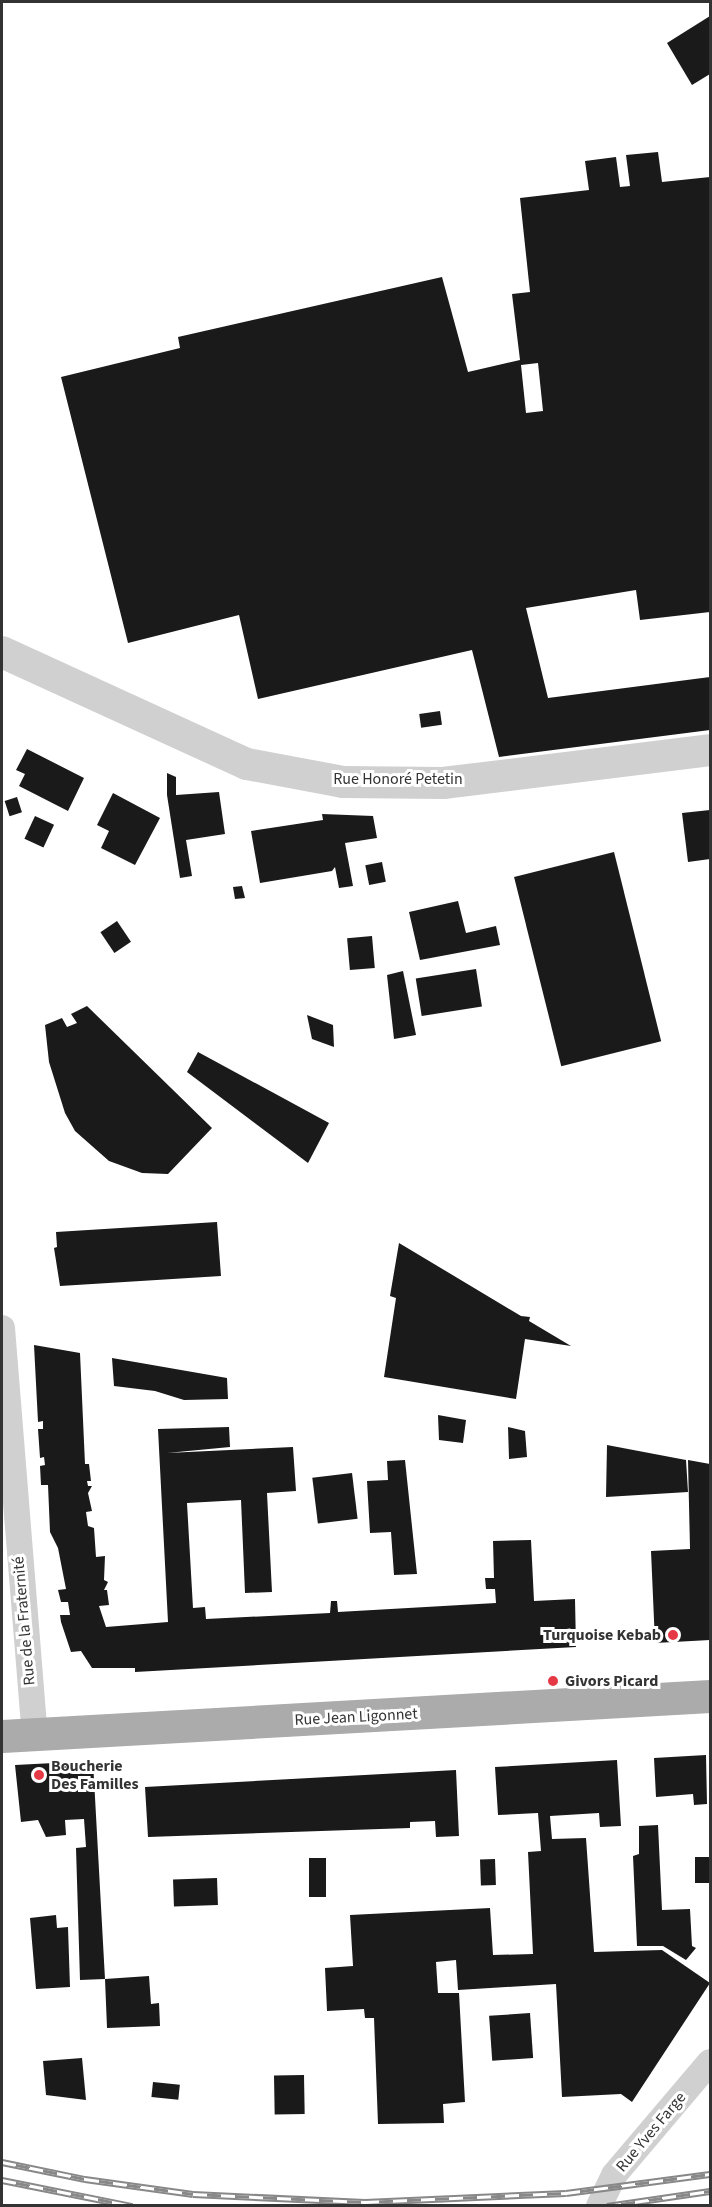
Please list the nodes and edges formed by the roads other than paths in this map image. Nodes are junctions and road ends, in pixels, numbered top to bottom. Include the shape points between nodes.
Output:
1 (2, 652) edge
2 (711, 750) edge
3 (2, 1328) edge
4 (711, 1696) edge
5 (34, 1735) junction
6 (2, 1736) edge
7 (711, 2062) edge
8 (599, 2205) edge

1 - 2 street, Rue Honoré Petetin via 247,764 343,782 443,783
3 - 5 street, Rue de la Fraternité
4 - 5 main road, Rue Jean Ligonnet
5 - 6 main road, Rue Jean Ligonnet
7 - 8 street, Rue Yves Farge via 614,2175

